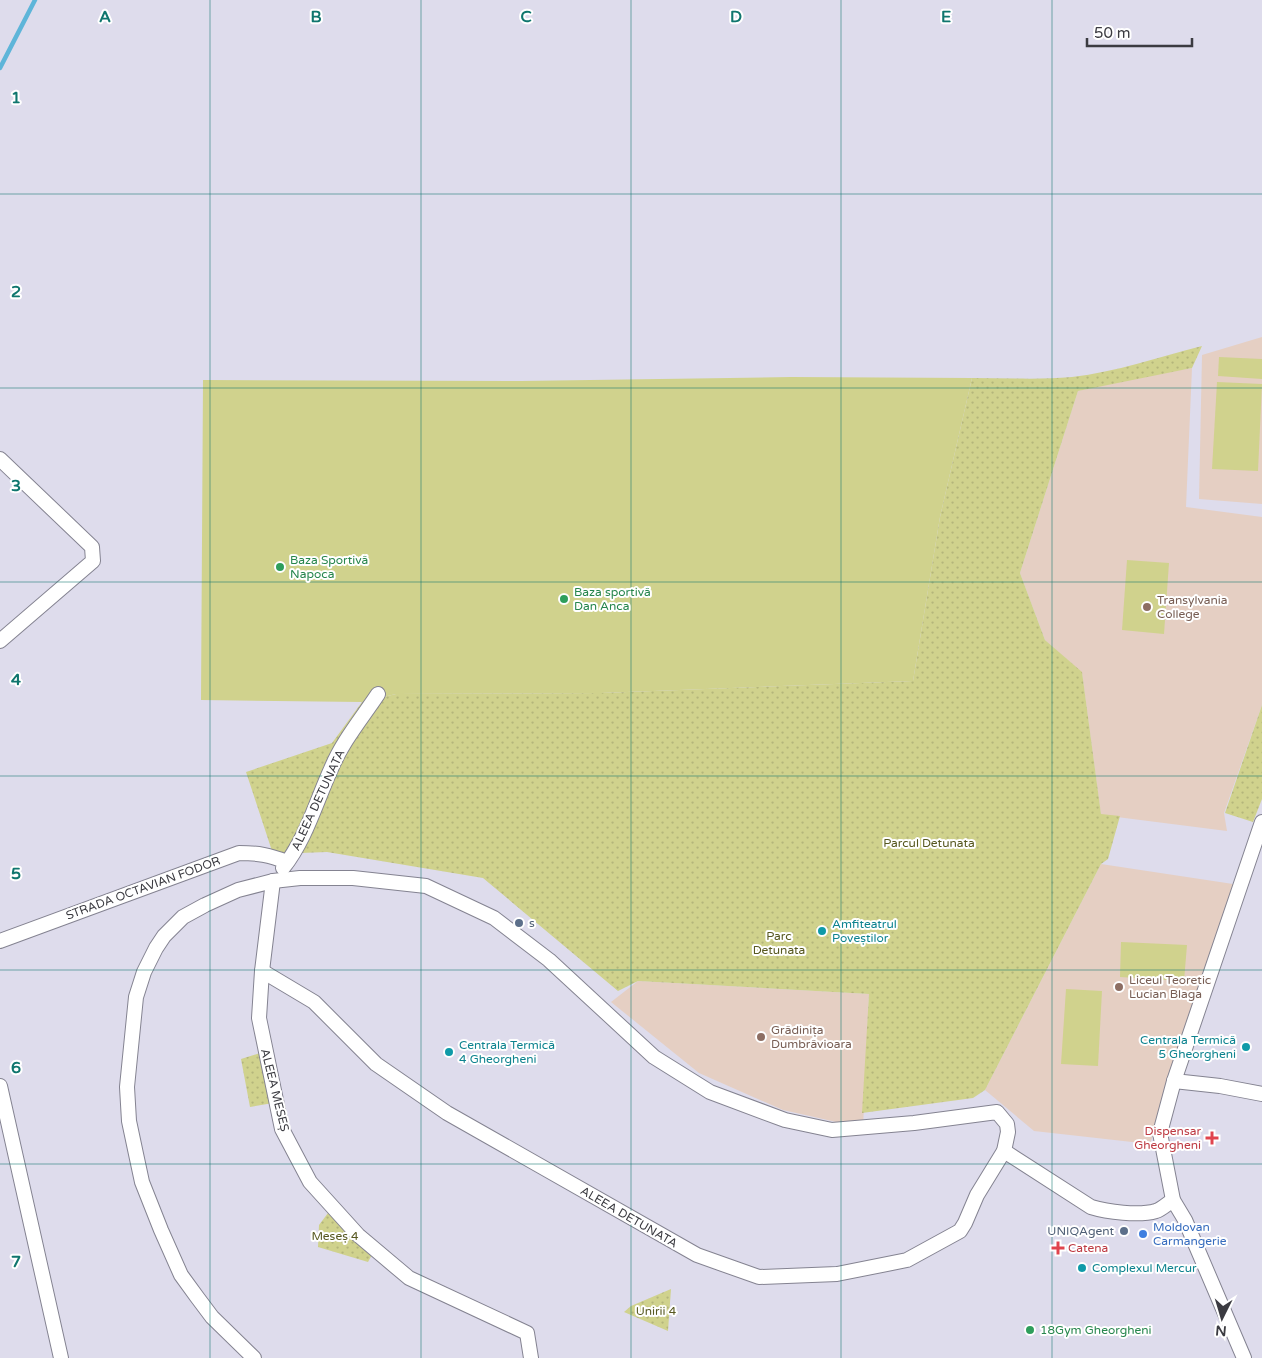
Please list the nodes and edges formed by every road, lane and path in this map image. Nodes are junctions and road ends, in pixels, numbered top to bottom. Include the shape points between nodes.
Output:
1 (0, 459) edge
2 (0, 641) edge
3 (378, 694) dead end
4 (1262, 822) edge
5 (287, 862) junction
6 (273, 881) junction
7 (0, 941) edge
8 (262, 970) junction
9 (1174, 1081) junction
10 (0, 1086) edge
11 (1262, 1094) edge
12 (1004, 1152) junction
13 (1173, 1200) junction
14 (61, 1358) edge
15 (254, 1358) edge
16 (531, 1358) edge
17 (1244, 1358) edge

1 - 2 street via 92,547 93,561
3 - 5 street, ALEEA DETUNATA via 331,767 317,805
4 - 9 street
5 - 6 street, ALEEA DETUNATA
5 - 7 street, STRADA OCTAVIAN FODOR via 270,855 239,853
6 - 8 street, ALEEA MESEȘ
6 - 12 street, ALEEA DETUNATA via 354,878 426,886 494,918 549,960 654,1057 710,1092 785,1120 832,1130 914,1124 998,1112 1007,1124
6 - 15 street, ALEEA DETUNATA via 238,890 205,904 183,917 164,936 144,972 136,997 127,1087 129,1121 142,1182 160,1230 197,1297
8 - 12 street, ALEEA DETUNATA via 314,1002 376,1064 447,1113 698,1256 759,1277 838,1274 908,1260 960,1231 976,1195
8 - 16 street, ALEEA MESEȘ via 259,1018 282,1129 310,1182 358,1235 409,1278 527,1333
9 - 11 street
9 - 13 street via 1160,1133
10 - 14 street
12 - 13 street via 1091,1207 1108,1212 1156,1211
13 - 17 street via 1185,1220

